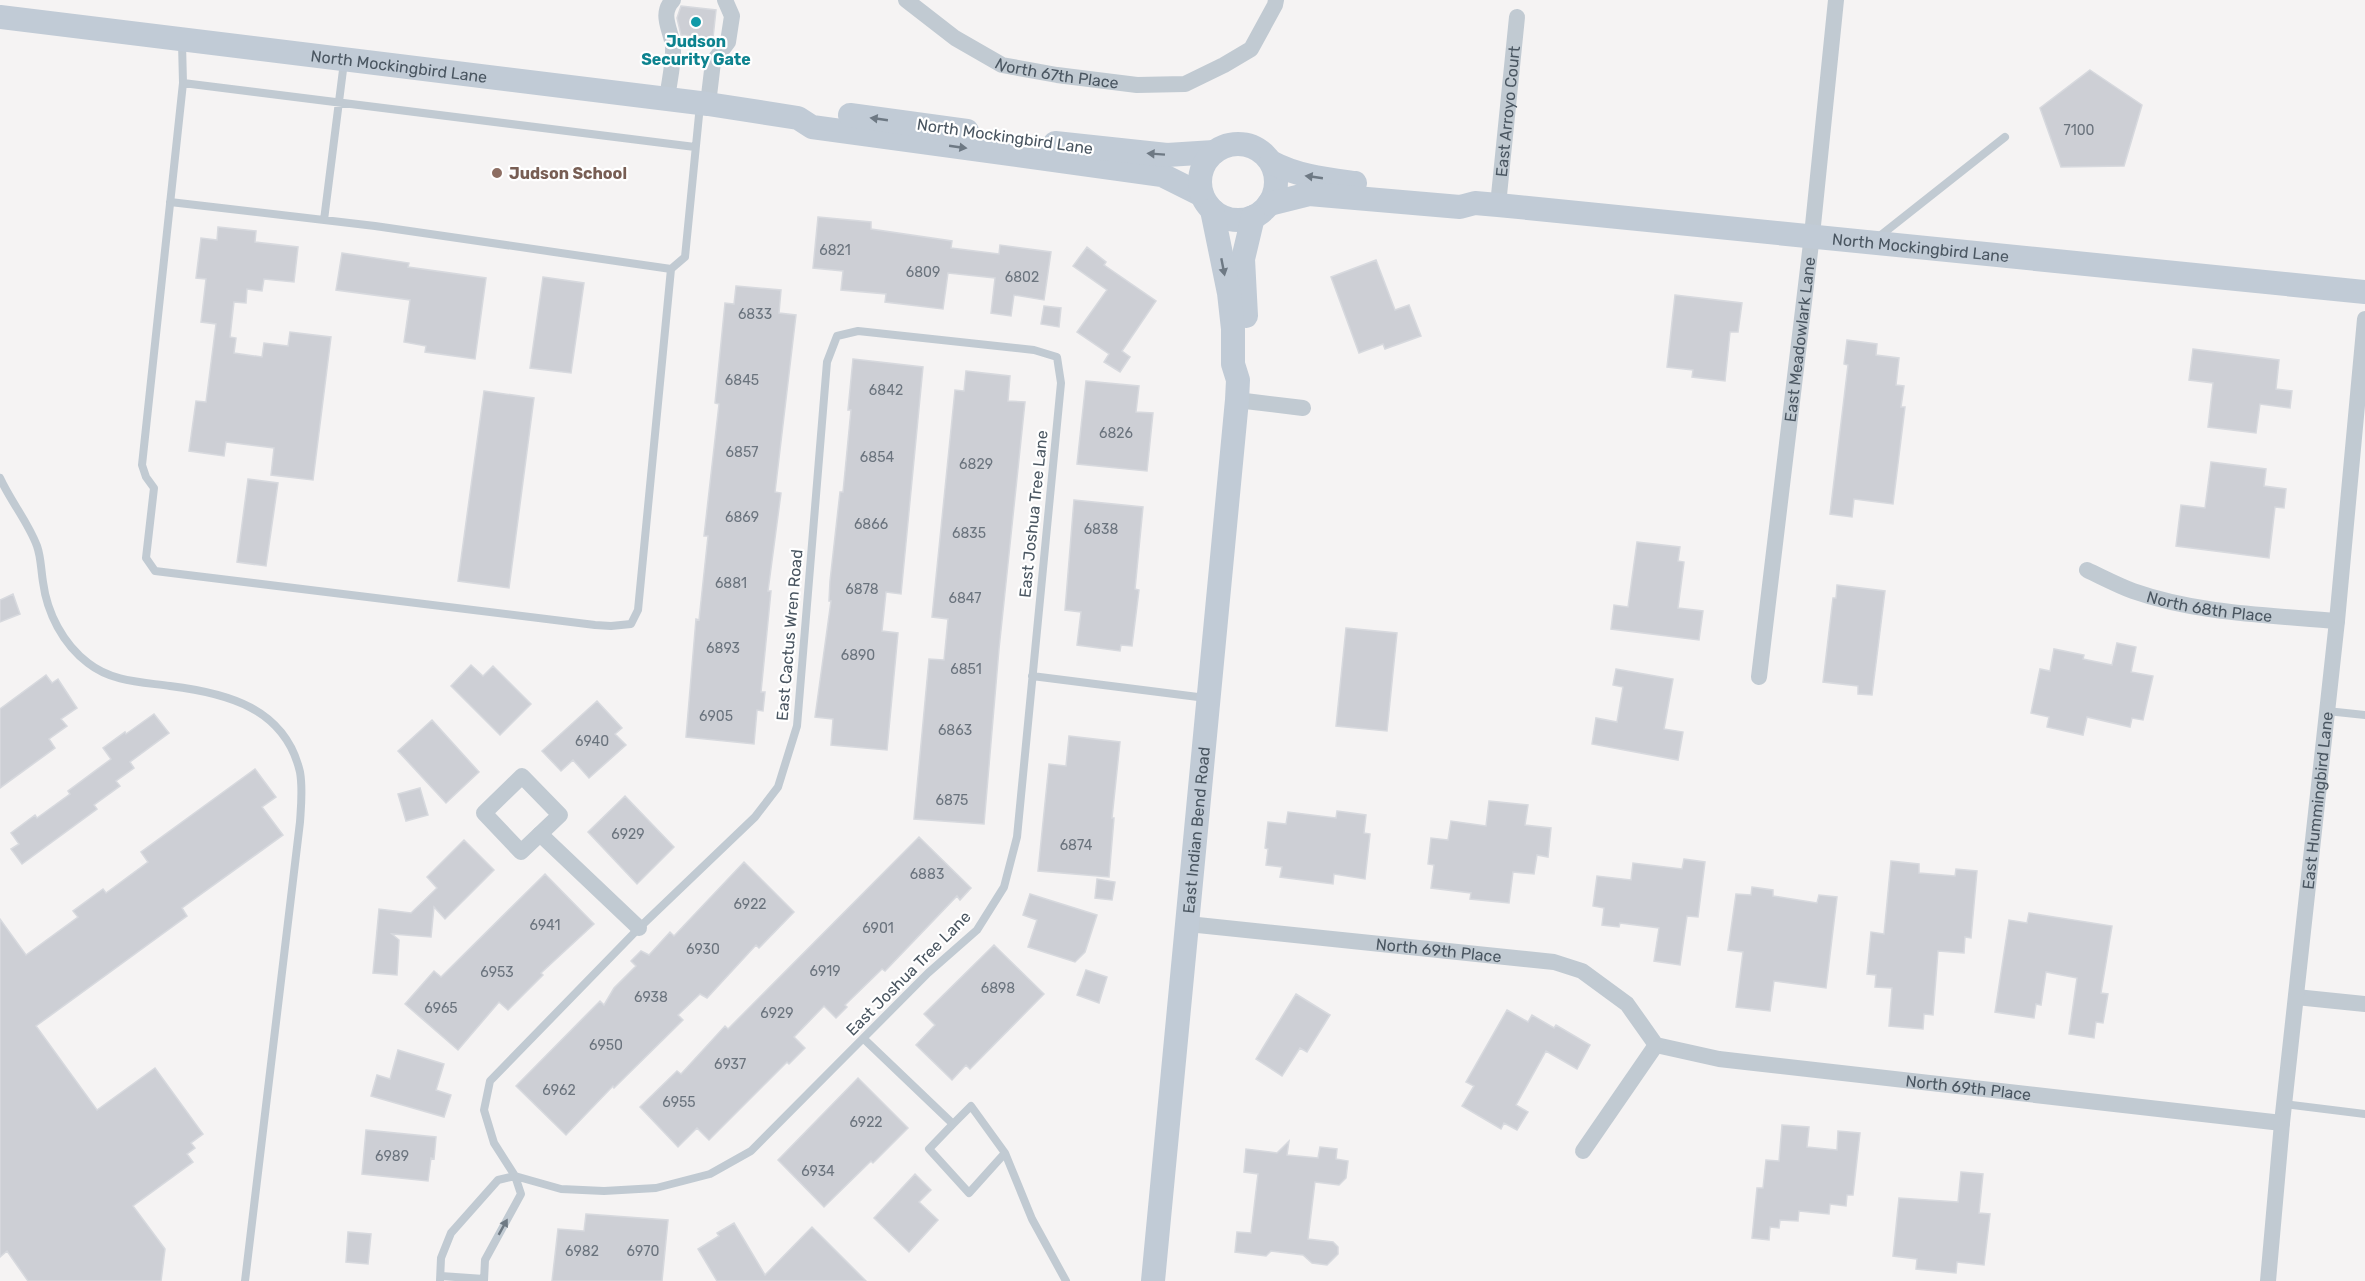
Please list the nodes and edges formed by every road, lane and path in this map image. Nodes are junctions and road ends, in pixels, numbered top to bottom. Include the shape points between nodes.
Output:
1 (673, 0) edge
2 (725, 0) edge
3 (906, 0) edge
4 (1276, 0) edge
5 (1836, 0) edge
6 (0, 17) edge
7 (1517, 17) dead end
8 (182, 39) junction
9 (344, 59) junction
10 (183, 83) junction
11 (667, 99) junction
12 (339, 102) junction
13 (704, 104) junction
14 (798, 118) junction
15 (2005, 136) dead end
16 (695, 147) junction
17 (1214, 152) junction
18 (1271, 162) junction
19 (170, 202) junction
20 (1207, 203) junction
21 (1486, 204) junction
22 (1261, 211) junction
23 (324, 220) junction
24 (1812, 235) junction
25 (1872, 242) junction
26 (671, 269) junction
27 (2365, 292) edge
28 (2365, 319) edge
29 (1057, 357) joint
30 (1237, 390) junction
31 (1303, 408) dead end
32 (0, 478) edge
33 (2087, 570) dead end
34 (2337, 621) junction
35 (1032, 676) junction
36 (1759, 677) dead end
37 (1209, 699) junction
38 (2327, 711) junction
39 (2365, 716) edge
40 (540, 834) junction
41 (1188, 924) junction
42 (639, 928) junction
43 (2296, 997) junction
44 (2365, 1004) edge
45 (864, 1039) junction
46 (1656, 1045) junction
47 (2284, 1104) junction
48 (2365, 1114) edge
49 (2282, 1123) junction
50 (953, 1124) junction
51 (1583, 1151) dead end
52 (1005, 1153) junction
53 (515, 1176) junction
54 (441, 1279) edge
55 (484, 1280) edge
56 (245, 1281) edge
57 (1066, 1281) edge
58 (1153, 1281) edge
59 (2268, 1281) edge

1 - 11 street via 666,23 673,45
2 - 13 street via 732,16 728,42 713,62
3 - 4 street, North 67th Place via 955,38 1002,65 1137,85 1185,84 1251,49
5 - 24 street, East Meadowlark Lane
6 - 8 street, North Mockingbird Lane
7 - 21 street, East Arroyo Court
8 - 9 street, North Mockingbird Lane
8 - 10 lane
9 - 11 street, North Mockingbird Lane
9 - 12 lane
10 - 12 lane
10 - 19 lane
11 - 13 street, North Mockingbird Lane
12 - 16 lane
12 - 23 lane
13 - 14 street, North Mockingbird Lane
13 - 16 lane
17 -> 14 street, North Mockingbird Lane via 1137,153 814,110
14 -> 20 street, North Mockingbird Lane via 812,126 1162,175
15 - 25 lane
16 - 26 lane via 685,257
17 - 18 street, North Mockingbird Lane via 1235,143 1257,148
17 - 20 street via 1203,167 1200,186
21 -> 18 street, North Mockingbird Lane via 1461,195 1305,176
18 - 22 street via 1274,195
19 - 23 lane
19 - 26 lane via 142,465 154,488 146,558 155,571 595,625 631,624 638,610
20 - 22 street, North Mockingbird Lane via 1220,216 1233,220
20 -> 30 street, East Indian Bend Road via 1228,293
21 - 22 street, North Mockingbird Lane via 1460,207 1310,194
21 - 24 street, North Mockingbird Lane
22 - 30 street, East Indian Bend Road via 1243,259 1247,333
23 - 26 lane
24 - 25 street, North Mockingbird Lane
24 - 36 street, East Meadowlark Lane
25 - 27 street, North Mockingbird Lane
28 - 34 street, East Hummingbird Lane
29 - 35 lane, East Joshua Tree Lane via 1061,383
29 - 42 lane, East Cactus Wren Road via 1034,350 858,331 837,336 827,362 797,726 778,787 755,817
30 - 31 street
30 - 37 street, East Indian Bend Road
32 - 56 lane via 38,549 49,607 60,632 74,650 109,675 215,692 260,712 279,730 300,773 300,822
33 - 34 street, North 68th Place via 2163,600 2229,612
34 - 38 street, East Hummingbird Lane
35 - 37 lane
35 - 45 lane, East Joshua Tree Lane via 1017,837 1004,887 977,930 928,973
37 - 41 street, East Indian Bend Road
38 - 39 lane
38 - 43 street, East Hummingbird Lane
40 - 40 street via 521,852 484,813 522,776 560,815
40 - 42 street
41 - 46 street, North 69th Place via 1554,962 1582,971 1627,1004
41 - 58 street, East Indian Bend Road
42 - 53 lane, East Cactus Wren Road via 490,1081 484,1110 494,1143
43 - 44 street
43 - 47 street, East Hummingbird Lane
45 - 50 lane
45 - 53 lane, East Joshua Tree Lane via 751,1151 710,1174 656,1188 604,1191 561,1189
46 - 49 street, North 69th Place via 1730,1060
46 - 51 street
47 - 48 lane
47 - 49 street, East Hummingbird Lane
49 - 59 street, East Hummingbird Lane
50 - 52 lane via 971,1106
50 - 52 lane via 929,1149 969,1193
52 - 57 lane via 1032,1219
53 - 54 lane via 498,1180 451,1233 441,1258
55 -> 53 lane via 485,1260 521,1194
54 - 55 lane

